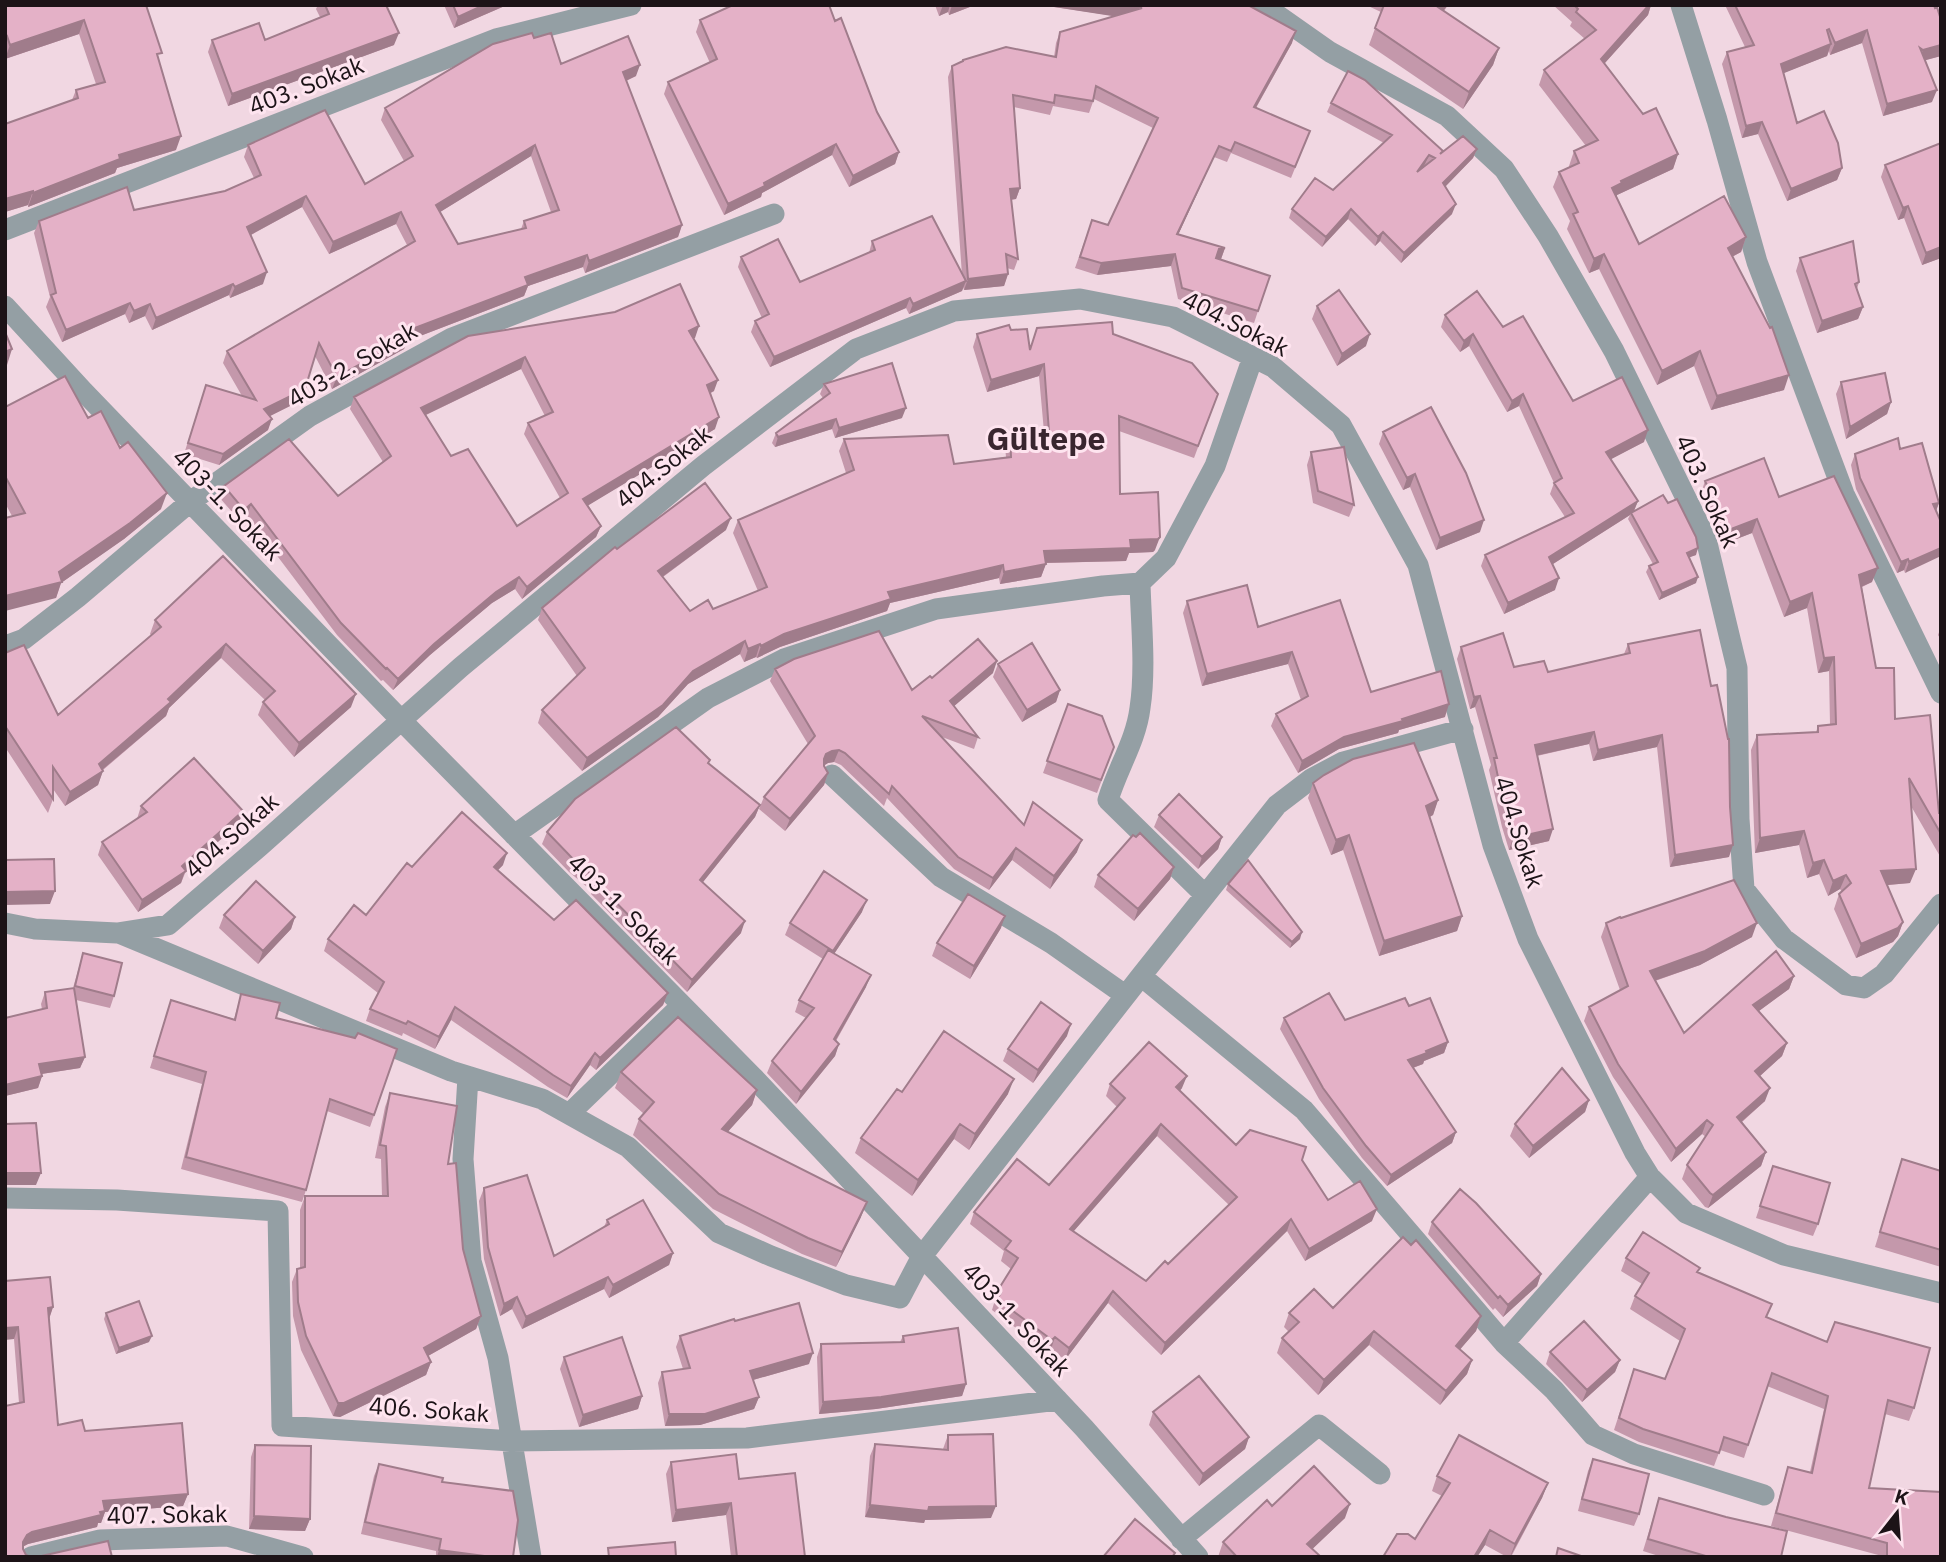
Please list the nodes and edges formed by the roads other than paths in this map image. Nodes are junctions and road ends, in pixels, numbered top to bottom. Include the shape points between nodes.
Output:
1 (631, 5) edge
2 (1263, 5) edge
3 (1681, 5) edge
4 (774, 214) dead end
5 (5, 230) edge
6 (5, 306) edge
7 (1253, 357) junction
8 (190, 502) junction
9 (1140, 583) junction
10 (5, 646) edge
11 (1941, 693) edge
12 (401, 720) junction
13 (1463, 729) junction
14 (832, 775) dead end
15 (514, 835) junction
16 (1205, 895) junction
17 (1941, 904) edge
18 (5, 923) edge
19 (117, 933) junction
20 (1140, 976) junction
21 (1125, 995) junction
22 (682, 1005) junction
23 (468, 1077) junction
24 (569, 1114) junction
25 (1650, 1177) junction
26 (5, 1198) edge
27 (922, 1256) junction
28 (1941, 1293) edge
29 (1504, 1343) junction
30 (1058, 1400) junction
31 (512, 1441) junction
32 (1380, 1474) dead end
33 (1764, 1495) dead end
34 (1190, 1551) edge
35 (44, 1555) edge
36 (303, 1557) edge
37 (531, 1557) edge

1 - 5 street, 403. Sokak via 496,39
2 - 17 street, 403. Sokak via 1330,52 1447,116 1504,169 1614,351 1706,539 1737,668 1744,889 1784,939 1846,985 1864,988 1884,974
3 - 11 street via 1757,262 1844,494
4 - 8 street, 403-2. Sokak via 452,338 310,416
6 - 8 street, 403-1. Sokak
7 - 9 street via 1215,466 1166,558
7 - 12 street, 404.Sokak via 1173,317 1080,299 954,311 856,349 703,466
7 - 13 street, 404.Sokak via 1273,367 1341,425 1418,565
8 - 10 street, 403-2. Sokak via 78,597 24,639
8 - 12 street, 403-1. Sokak
9 - 15 street via 936,609 784,659 708,698
9 - 16 street via 1140,709 1108,800
12 - 15 street, 403-1. Sokak
12 - 19 street, 404.Sokak via 168,925
13 - 16 street via 1343,762 1311,779 1277,805
13 - 25 street, 404.Sokak via 1493,845 1528,939
14 - 21 street via 941,877 1051,943
15 - 22 street, 403-1. Sokak
16 - 20 street
18 - 19 street, 404.Sokak
19 - 23 street
20 - 21 street
20 - 29 street via 1304,1110
21 - 27 street
22 - 24 street
22 - 27 street, 403-1. Sokak
23 - 24 street via 542,1099
23 - 31 street via 463,1159 471,1261 498,1358
24 - 27 street via 628,1147 719,1233 771,1256 846,1285 900,1298
25 - 28 street, 404.Sokak via 1686,1213 1784,1255
25 - 29 street
26 - 31 street, 406. Sokak via 278,1211 282,1426
27 - 30 street, 403-1. Sokak
29 - 33 street via 1593,1435 1634,1454
30 - 31 street, 406. Sokak via 747,1438
30 - 34 street, 403-1. Sokak
31 - 37 street
32 - 34 street via 1319,1425
35 - 36 street, 407. Sokak via 100,1540 227,1536

